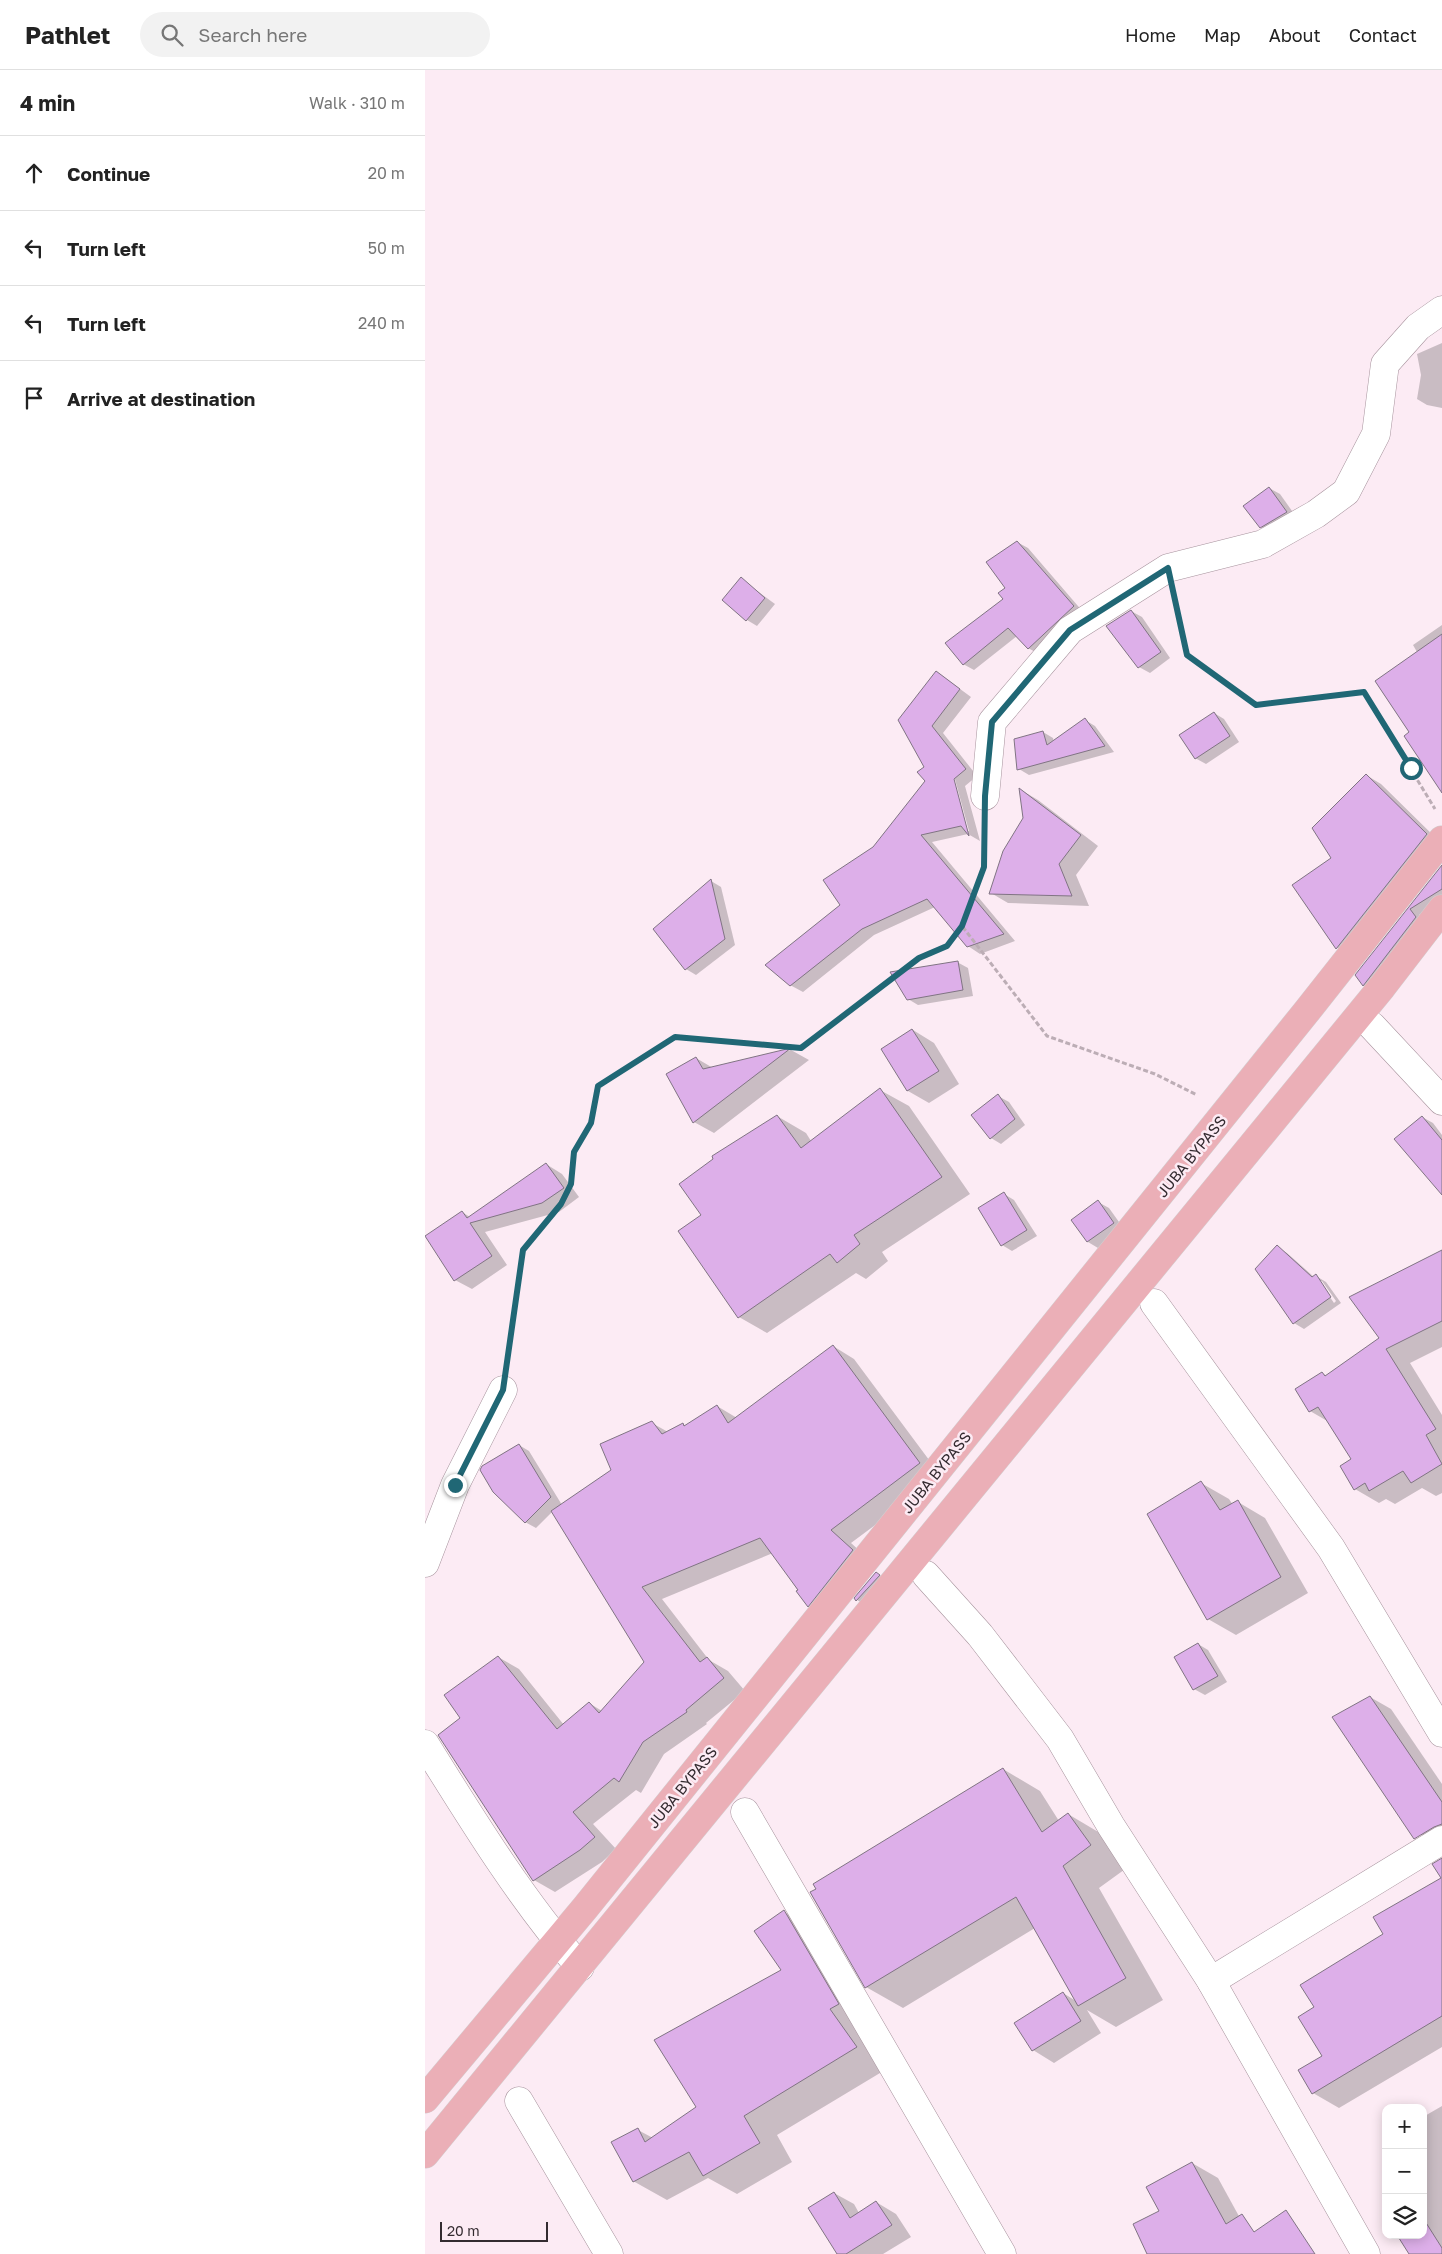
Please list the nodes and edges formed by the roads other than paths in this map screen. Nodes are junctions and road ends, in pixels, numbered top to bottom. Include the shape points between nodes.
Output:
1 (1442, 310) edge
2 (985, 796) road end
3 (1442, 840) edge
4 (1442, 909) edge
5 (1372, 1026) dead end
6 (1442, 1101) edge
7 (1154, 1304) dead end
8 (503, 1390) road end
9 (425, 1563) edge
10 (926, 1575) dead end
11 (1442, 1733) edge
12 (425, 1744) edge
13 (745, 1812) dead end
14 (1442, 1840) edge
15 (580, 1966) junction
16 (1211, 1982) junction
17 (425, 2099) edge
18 (519, 2101) dead end
19 (425, 2154) edge
20 (609, 2254) edge
21 (1002, 2254) edge
22 (1366, 2254) edge

1 - 2 street via 1418,327 1385,364 1376,434 1346,492 1317,514 1263,544 1168,568 1070,630 992,722
3 - 17 main road, JUBA BYPASS via 591,1900
4 - 15 main road
5 - 6 street
7 - 11 street via 1331,1548
8 - 9 street via 455,1485
10 - 16 street via 980,1635 1060,1739 1111,1826
12 - 15 street via 479,1832 540,1919
13 - 21 street
14 - 16 street
15 - 19 main road
16 - 22 street
18 - 20 street

